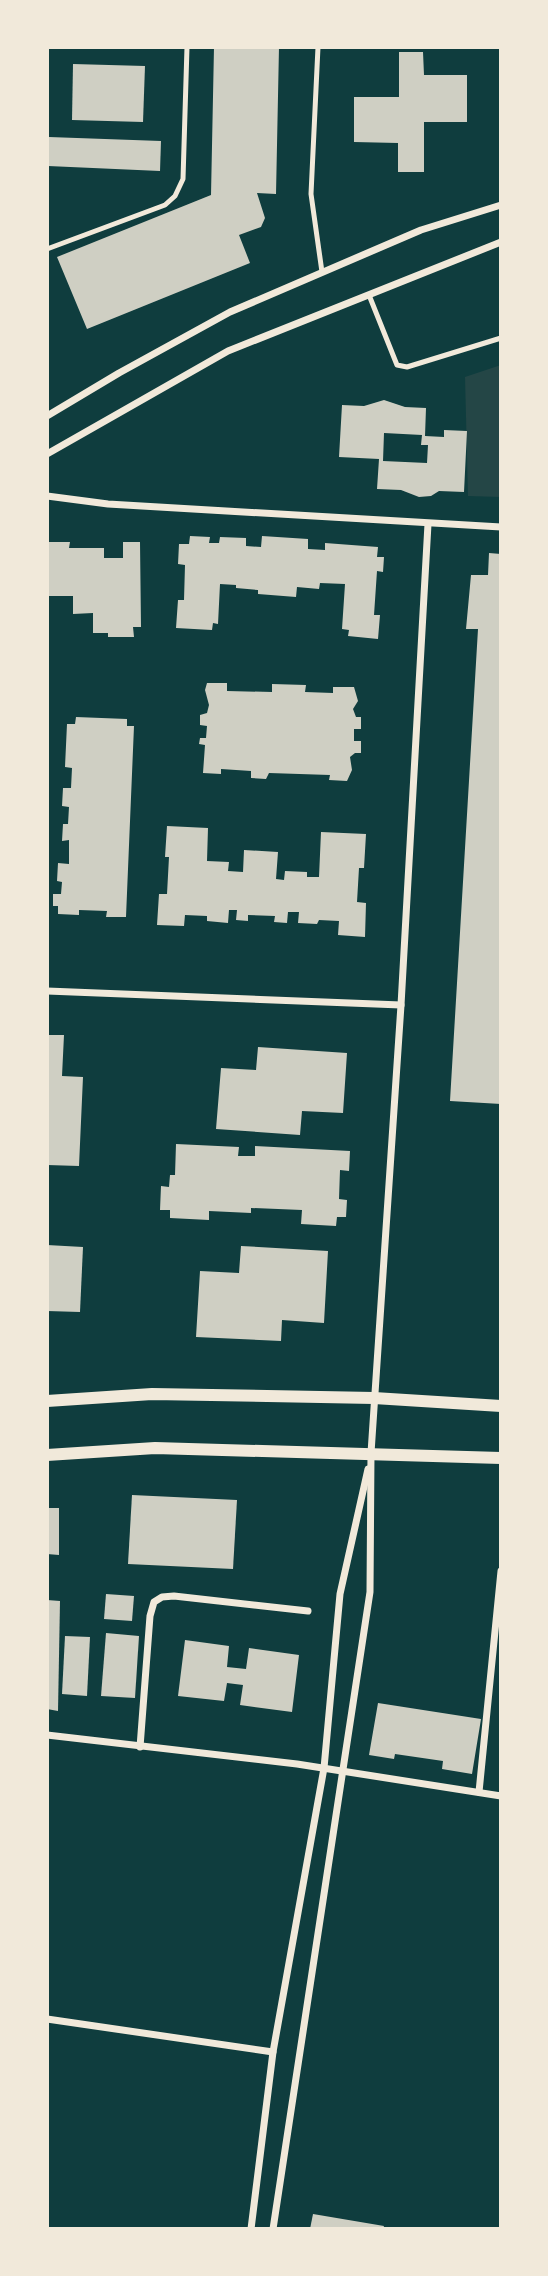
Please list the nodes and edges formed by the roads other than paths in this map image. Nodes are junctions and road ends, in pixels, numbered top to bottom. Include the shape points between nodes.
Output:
1 (187, 47) edge
2 (318, 47) edge
3 (501, 205) edge
4 (501, 242) edge
5 (47, 249) edge
6 (322, 272) junction
7 (369, 296) junction
8 (501, 338) edge
9 (47, 416) edge
10 (47, 454) edge
11 (47, 495) edge
12 (428, 524) junction
13 (501, 527) edge
14 (47, 990) edge
15 (401, 1005) junction
16 (374, 1398) junction
17 (47, 1401) edge
18 (501, 1406) edge
19 (371, 1453) junction
20 (47, 1455) edge
21 (501, 1458) edge
22 (501, 1572) edge
23 (309, 1611) dead end
24 (47, 1735) edge
25 (140, 1747) junction
26 (324, 1768) junction
27 (341, 1770) junction
28 (480, 1792) junction
29 (501, 1796) edge
30 (47, 2019) edge
31 (273, 2052) junction
32 (251, 2229) edge
33 (273, 2229) edge

1 - 5 lane via 183,178 175,196 165,205
2 - 6 lane via 311,194
3 - 6 street via 421,230
4 - 7 street
6 - 9 street via 230,312
7 - 8 lane via 397,365 407,367
7 - 10 street via 228,351
11 - 12 street via 108,505
12 - 13 street
12 - 15 street
14 - 15 street
15 - 16 street
16 - 17 street via 152,1394
16 - 18 street
16 - 19 street
19 - 20 street via 155,1448
19 - 21 street
19 - 26 street via 340,1594
19 - 27 street via 370,1592
22 - 28 street
23 - 25 street via 174,1596 154,1602
24 - 25 street
25 - 26 street
26 - 27 street
26 - 31 street
27 - 28 street
27 - 33 street
28 - 29 street
30 - 31 street
31 - 32 street

